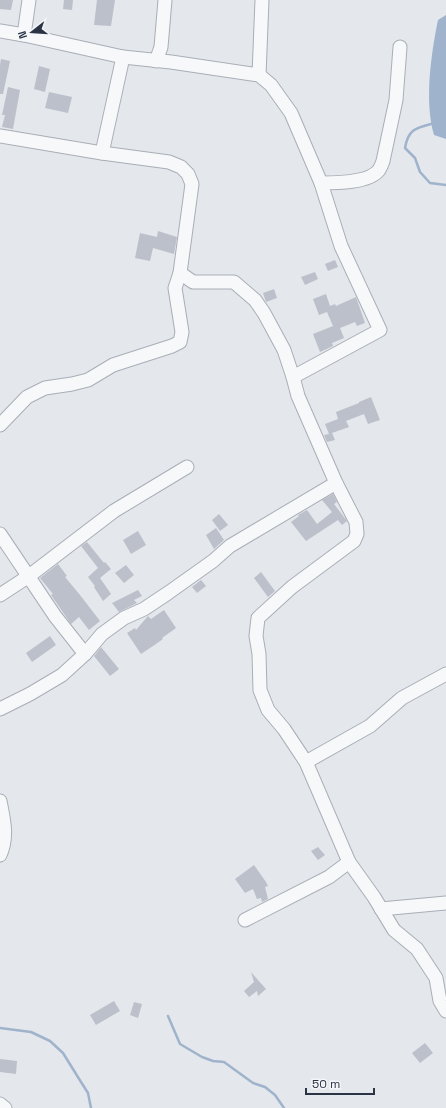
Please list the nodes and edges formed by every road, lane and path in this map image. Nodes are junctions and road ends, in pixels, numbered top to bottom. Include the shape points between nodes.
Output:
1 (29, 0) edge
2 (165, 0) edge
3 (262, 0) edge
4 (0, 31) edge
5 (24, 35) junction
6 (400, 47) dead end
7 (123, 57) junction
8 (156, 61) junction
9 (259, 75) junction
10 (0, 136) edge
11 (102, 153) junction
12 (321, 183) junction
13 (180, 273) junction
14 (293, 377) junction
15 (0, 425) edge
16 (187, 467) dead end
17 (336, 483) junction
18 (0, 534) edge
19 (29, 576) junction
20 (0, 595) edge
21 (85, 654) junction
22 (446, 674) edge
23 (0, 709) edge
24 (306, 762) junction
25 (0, 801) edge
26 (0, 855) edge
27 (349, 862) junction
28 (446, 903) edge
29 (381, 909) junction
30 (245, 920) dead end
31 (446, 1011) edge
32 (0, 1104) edge
33 (5, 1108) edge

1 - 5 street
2 - 8 street via 162,47
3 - 9 street
4 - 5 street
5 - 7 street
6 - 12 street via 396,100 379,170 365,178 339,183
7 - 8 street
7 - 11 street
8 - 9 street
9 - 12 street via 271,85 291,113
10 - 11 street
11 - 13 street via 169,162 181,167 188,174 192,184
12 - 14 street via 341,246 380,330
13 - 14 street via 193,282 234,282 255,300 284,350
13 - 15 street via 175,288 182,332 180,342 113,365 88,380 46,388 27,398
14 - 17 street via 298,396
16 - 19 street via 114,511
17 - 21 street via 230,546 168,594 124,618 102,634
17 - 24 street via 356,522 354,541 292,587 258,618 256,636 260,690 268,710
18 - 19 street
19 - 20 street
19 - 21 street via 55,616
21 - 23 street via 62,675
22 - 24 street via 402,698 370,726
24 - 27 street
25 - 26 street via 5,837
27 - 29 street
27 - 30 street via 330,876
28 - 29 street
29 - 31 street via 394,930 416,949 436,978 440,1001
32 - 33 street

